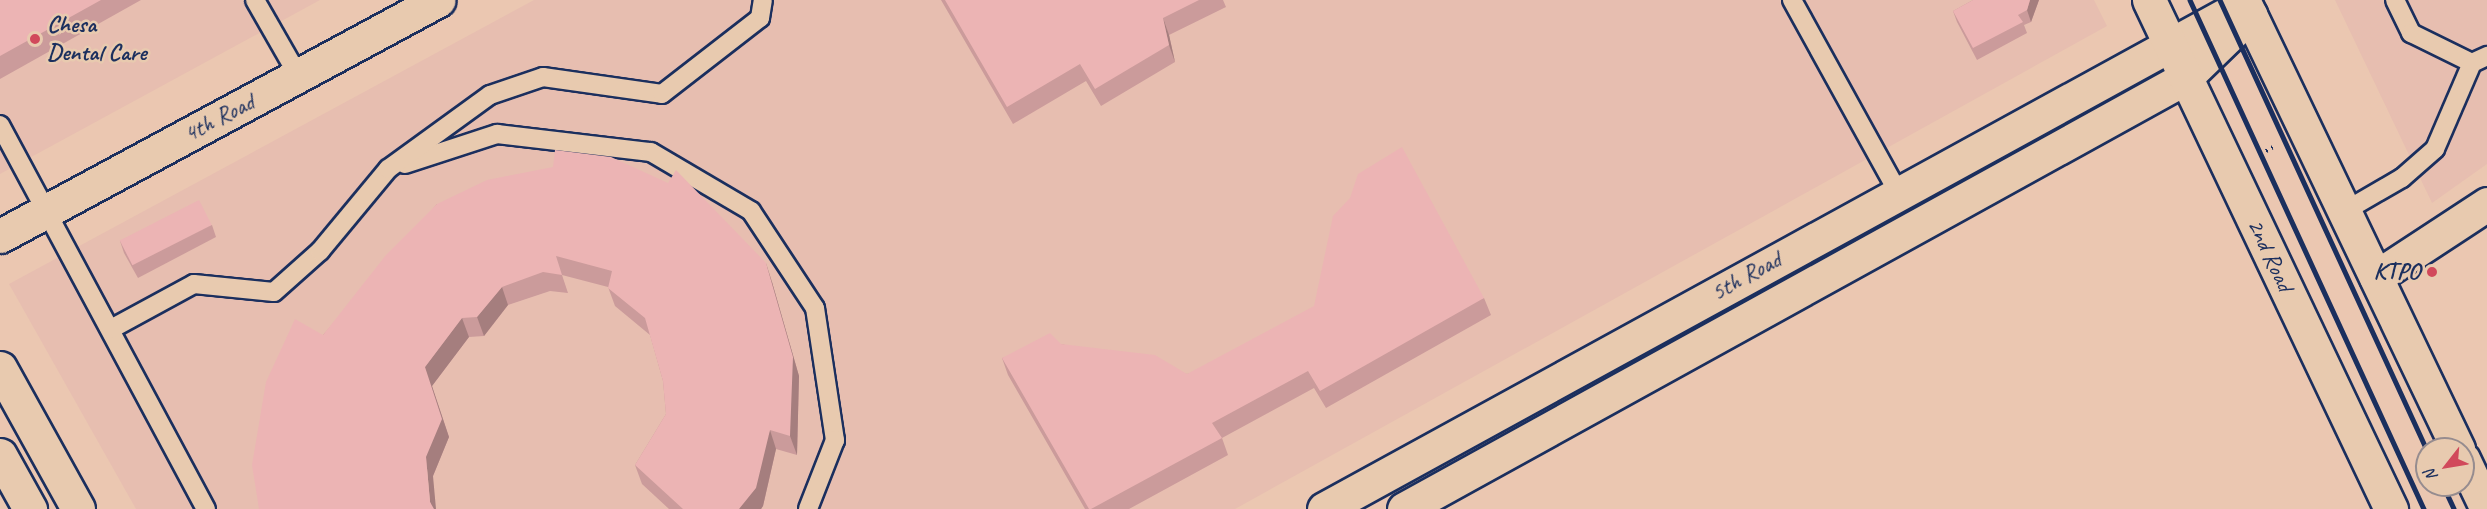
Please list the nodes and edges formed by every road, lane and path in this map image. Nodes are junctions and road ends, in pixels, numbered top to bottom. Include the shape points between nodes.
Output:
1 (438, 0) edge
2 (763, 0) edge
3 (1792, 0) edge
4 (2149, 0) edge
5 (2395, 0) edge
6 (263, 3) edge
7 (2246, 6) edge
8 (2168, 42) junction
9 (2479, 59) edge
10 (298, 75) junction
11 (2186, 78) junction
12 (0, 125) edge
13 (388, 169) junction
14 (1898, 192) junction
15 (2487, 204) edge
16 (48, 210) junction
17 (2345, 211) junction
18 (0, 236) edge
19 (2376, 277) junction
20 (111, 329) junction
21 (0, 368) edge
22 (2452, 437) edge
23 (0, 455) edge
24 (1382, 477) junction
25 (2475, 484) edge
26 (30, 509) edge
27 (78, 509) edge
28 (206, 509) edge
29 (808, 509) edge
30 (1324, 509) edge
31 (1399, 509) edge
32 (1404, 509) edge
33 (2391, 509) edge
34 (2487, 509) edge

1 - 10 street, 4th Road
2 - 13 lane via 760,18 662,94 543,77 490,95
3 - 14 lane
4 - 8 street, 2nd Road
5 - 9 lane via 2410,33
6 - 10 lane
7 - 8 street, 5th Road
7 - 11 street, 5th Road
7 - 17 street
8 - 11 street, 2nd Road
8 - 14 street, 5th Road
9 - 17 lane via 2435,149 2402,178
10 - 16 street, 4th Road
11 - 32 street, 5th Road
11 - 33 street, 2nd Road
12 - 16 lane
13 - 20 lane via 320,251 274,292 194,284
13 - 29 lane via 496,134 651,152 750,211 815,308 835,440
14 - 24 street, 5th Road
15 - 19 street
16 - 18 street, 4th Road
16 - 20 lane
17 - 19 street
19 - 22 street
20 - 28 lane
21 - 27 street
23 - 26 street
24 - 30 street, 5th Road
24 - 31 street
25 - 34 street

